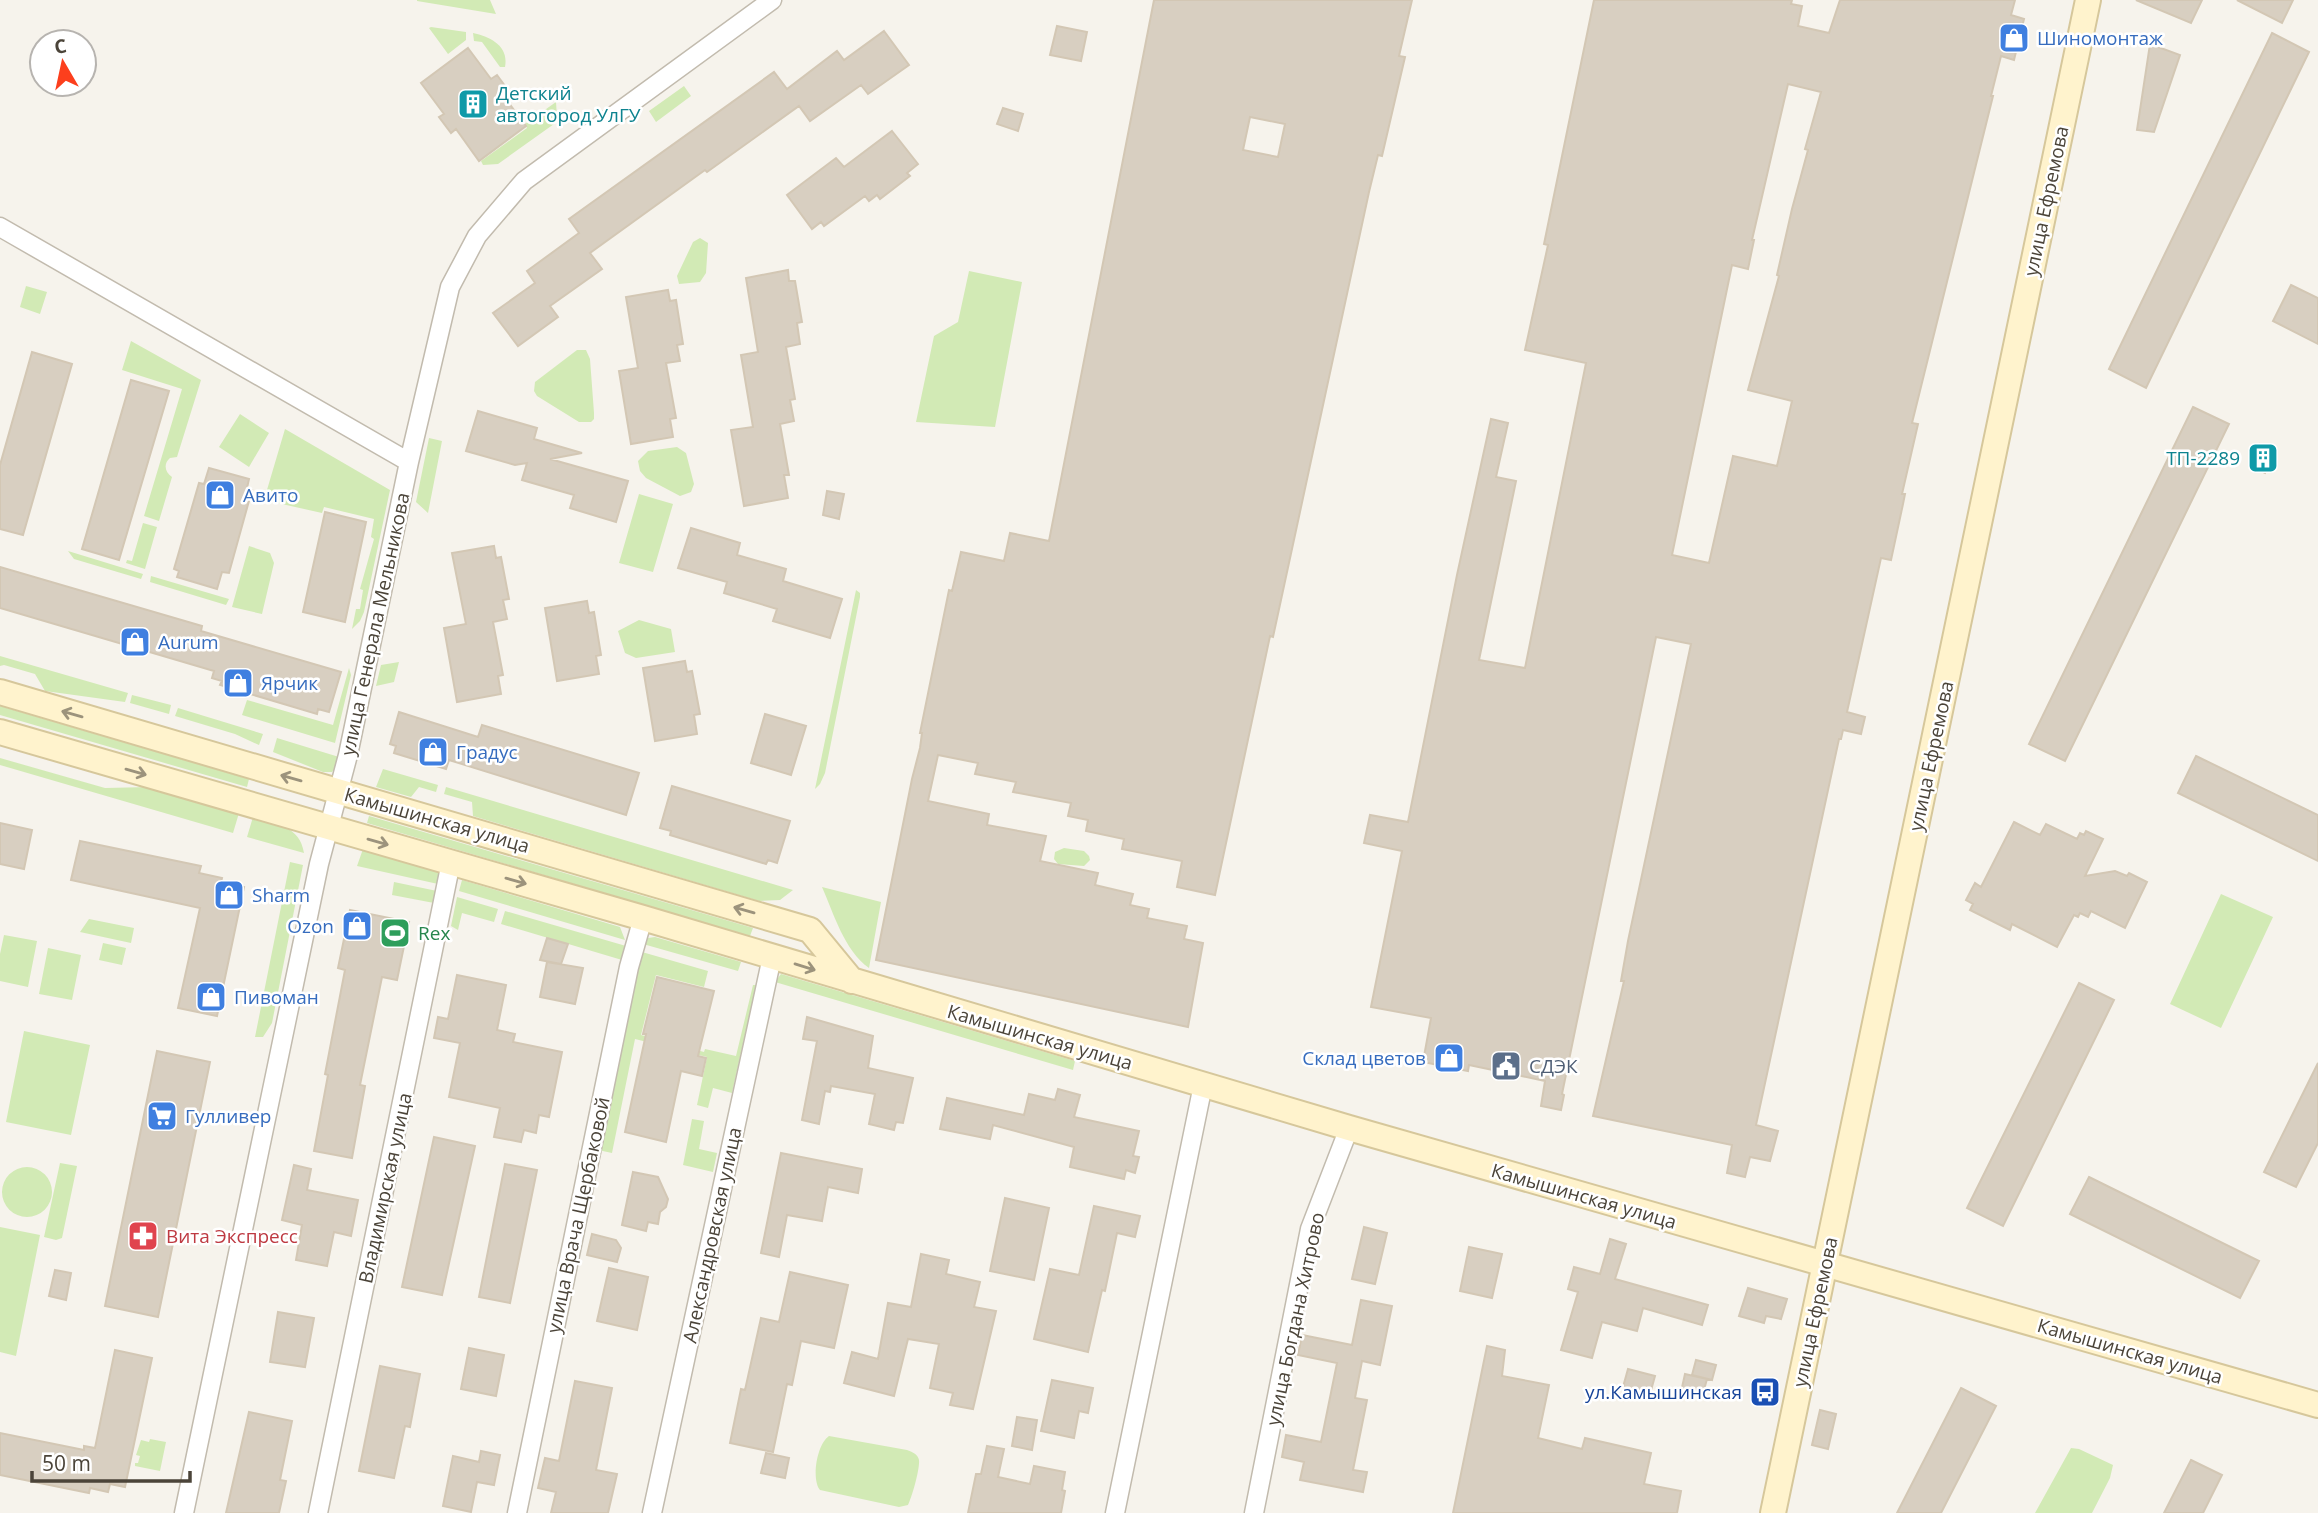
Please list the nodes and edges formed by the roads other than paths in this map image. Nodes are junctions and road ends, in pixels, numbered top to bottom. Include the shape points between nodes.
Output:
1 (772, 0) edge
2 (2088, 0) edge
3 (0, 227) edge
4 (409, 462) junction
5 (0, 692) edge
6 (0, 732) edge
7 (338, 792) junction
8 (328, 828) junction
9 (451, 862) junction
10 (643, 918) junction
11 (772, 957) junction
12 (852, 981) junction
13 (1203, 1085) junction
14 (1349, 1128) junction
15 (1825, 1264) junction
16 (2318, 1405) edge
17 (184, 1513) edge
18 (318, 1513) edge
19 (517, 1513) edge
20 (652, 1513) edge
21 (1115, 1513) edge
22 (1254, 1513) edge
23 (1773, 1513) edge

1 - 4 street, улица Генерала Мельникова via 524,181 477,236 450,287
2 - 15 street, улица Ефремова
3 - 4 street
4 - 7 street, улица Генерала Мельникова
7 -> 5 street, Камышинская улица
6 -> 8 street, Камышинская улица
7 - 8 street, улица Генерала Мельникова
12 -> 7 street, Камышинская улица via 810,930
8 -> 9 street, Камышинская улица
8 - 17 street, улица Генерала Мельникова
9 -> 10 street, Камышинская улица
9 - 18 street, Владимирская улица
10 - 11 street, Камышинская улица
10 - 19 street, улица Врача Щербаковой via 629,967
11 -> 12 street, Камышинская улица
11 - 20 street, Александровская улица
12 - 13 street, Камышинская улица
13 - 14 street, Камышинская улица
13 - 21 street
14 - 15 street, Камышинская улица
14 - 22 street, улица Богдана Хитрово via 1310,1229
15 - 16 street, Камышинская улица
15 - 23 street, улица Ефремова

